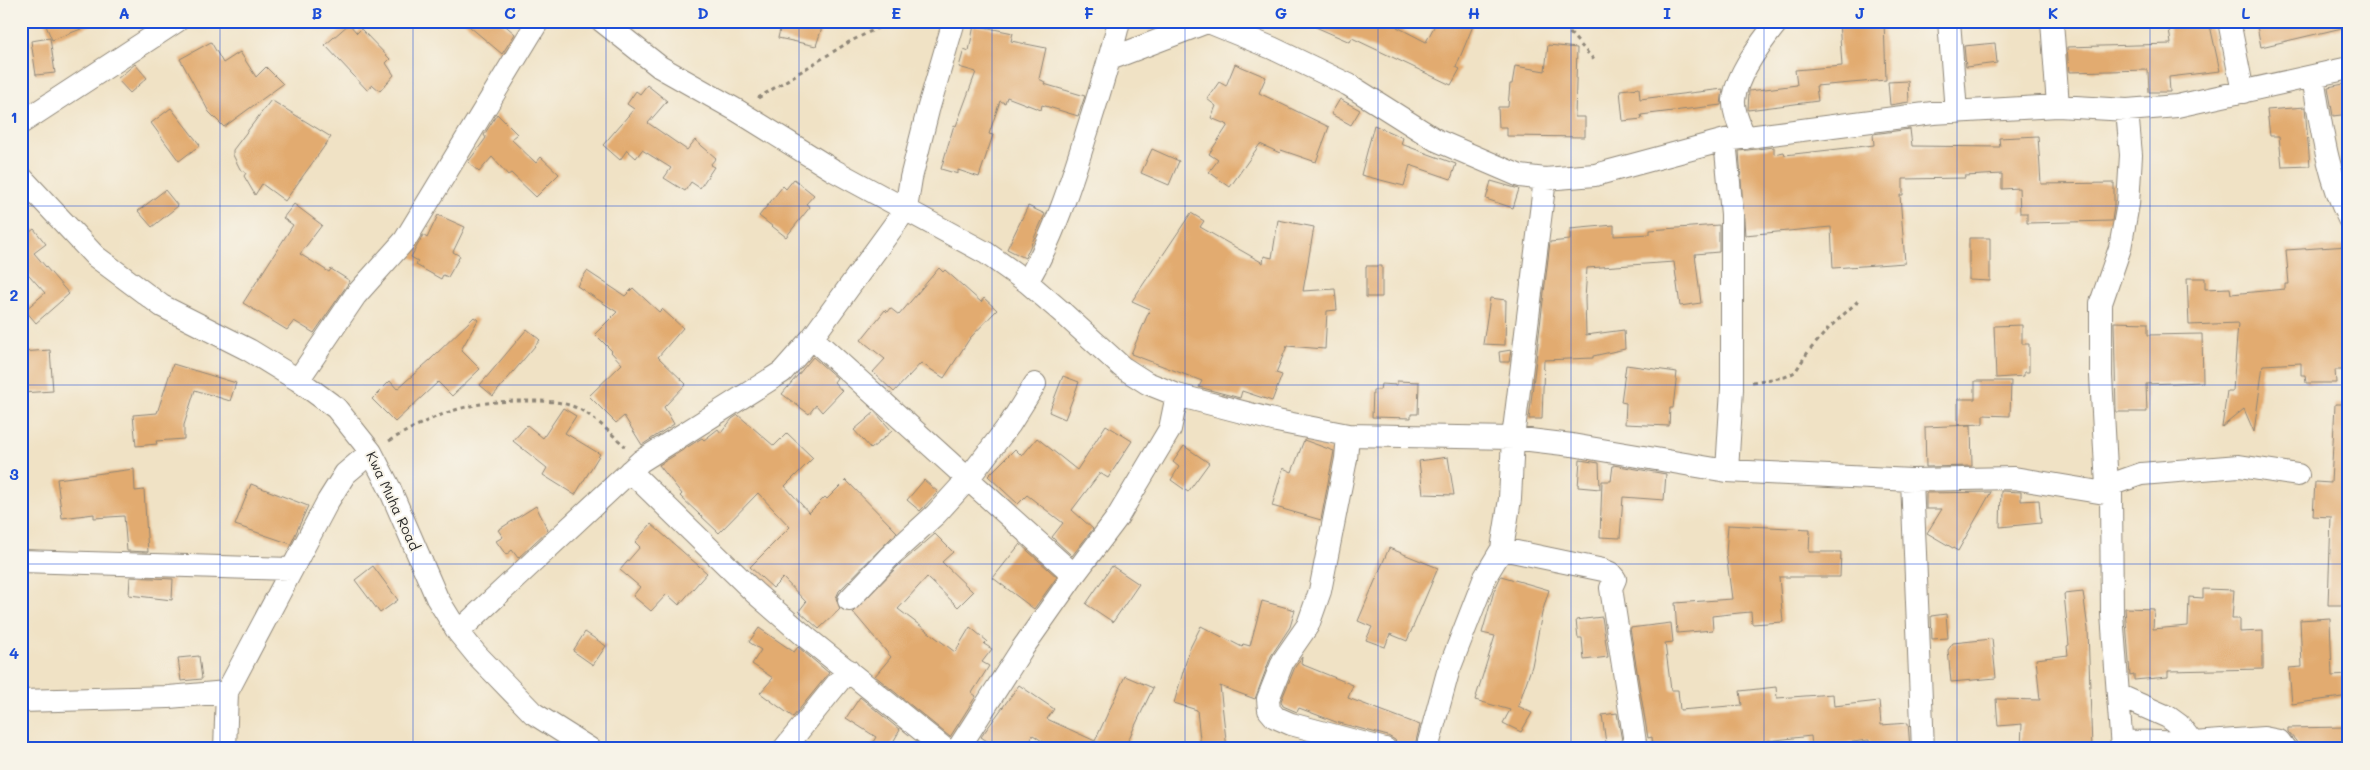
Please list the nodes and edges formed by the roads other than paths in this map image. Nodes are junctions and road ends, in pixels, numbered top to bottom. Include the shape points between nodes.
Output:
1 (176, 21) edge
2 (538, 21) edge
3 (602, 21) edge
4 (954, 21) edge
5 (1119, 21) edge
6 (1778, 21) edge
7 (1949, 21) edge
8 (2052, 21) edge
9 (2229, 21) edge
10 (1207, 22) edge
11 (1110, 59) junction
12 (2349, 68) edge
13 (2313, 77) junction
14 (2243, 92) junction
15 (2058, 106) junction
16 (2127, 110) junction
17 (1956, 112) junction
18 (21, 123) edge
19 (1735, 139) junction
20 (21, 177) edge
21 (1545, 179) junction
22 (906, 209) junction
23 (2349, 219) edge
24 (1027, 282) junction
25 (812, 338) junction
26 (298, 380) junction
27 (1035, 384) dead end
28 (1177, 395) junction
29 (1348, 435) junction
30 (1513, 438) junction
31 (372, 452) junction
32 (635, 466) junction
33 (1728, 471) junction
34 (2298, 475) dead end
35 (966, 480) junction
36 (1912, 480) junction
37 (2109, 490) junction
38 (1502, 549) junction
39 (21, 561) edge
40 (291, 569) junction
41 (1074, 575) junction
42 (849, 600) dead end
43 (458, 632) junction
44 (848, 670) junction
45 (227, 692) junction
46 (2118, 695) junction
47 (21, 701) edge
48 (2193, 743) junction
49 (2122, 745) edge
50 (225, 749) edge
51 (590, 749) edge
52 (784, 749) edge
53 (945, 749) edge
54 (958, 749) edge
55 (1385, 749) edge
56 (1427, 749) edge
57 (1636, 749) edge
58 (1923, 749) edge
59 (2285, 749) edge

1 - 18 street
2 - 26 street via 404,240 355,296
3 - 22 street via 660,67 833,170
4 - 22 street via 928,110
5 - 11 street
6 - 19 street via 1762,38 1740,81 1734,99
7 - 17 street
8 - 15 street
9 - 14 street
10 - 11 street
10 - 21 street via 1272,48 1349,86 1436,140 1520,176
11 - 24 street via 1069,190 1046,250
12 - 13 street
13 - 14 street
13 - 23 street via 2321,128 2338,196
14 - 16 street via 2177,106
15 - 16 street
15 - 17 street
16 - 37 street via 2132,155 2128,204 2120,248 2101,303 2101,376
17 - 19 street
19 - 21 street via 1595,175
19 - 33 street
20 - 26 street, Kwa Muha Road via 95,256 155,301
21 - 30 street
22 - 24 street via 986,253
22 - 25 street
24 - 28 street via 1122,367
25 - 32 street via 782,372
25 - 35 street
26 - 31 street, Kwa Muha Road via 336,408
27 - 35 street via 1010,424
28 - 29 street via 1277,421
28 - 41 street via 1170,429 1151,464 1117,518
29 - 30 street
29 - 55 street via 1320,591 1308,625 1283,661 1268,699 1269,710 1275,717 1291,724
30 - 33 street
30 - 38 street via 1510,499
31 - 40 street via 345,474
31 - 43 street, Kwa Muha Road via 437,598
32 - 43 street
32 - 44 street via 755,593
33 - 36 street
34 - 37 street via 2239,466 2141,474
35 - 41 street
35 - 42 street
36 - 37 street via 2014,478
36 - 58 street
37 - 46 street
38 - 56 street via 1485,577 1448,672
38 - 57 street via 1603,570 1615,579 1611,588
39 - 40 street
40 - 45 street
41 - 54 street
43 - 51 street, Kwa Muha Road via 532,713
44 - 52 street
44 - 53 street
45 - 47 street
45 - 50 street
46 - 48 street via 2168,717
46 - 49 street
48 - 49 street
48 - 59 street via 2272,739 2279,741

